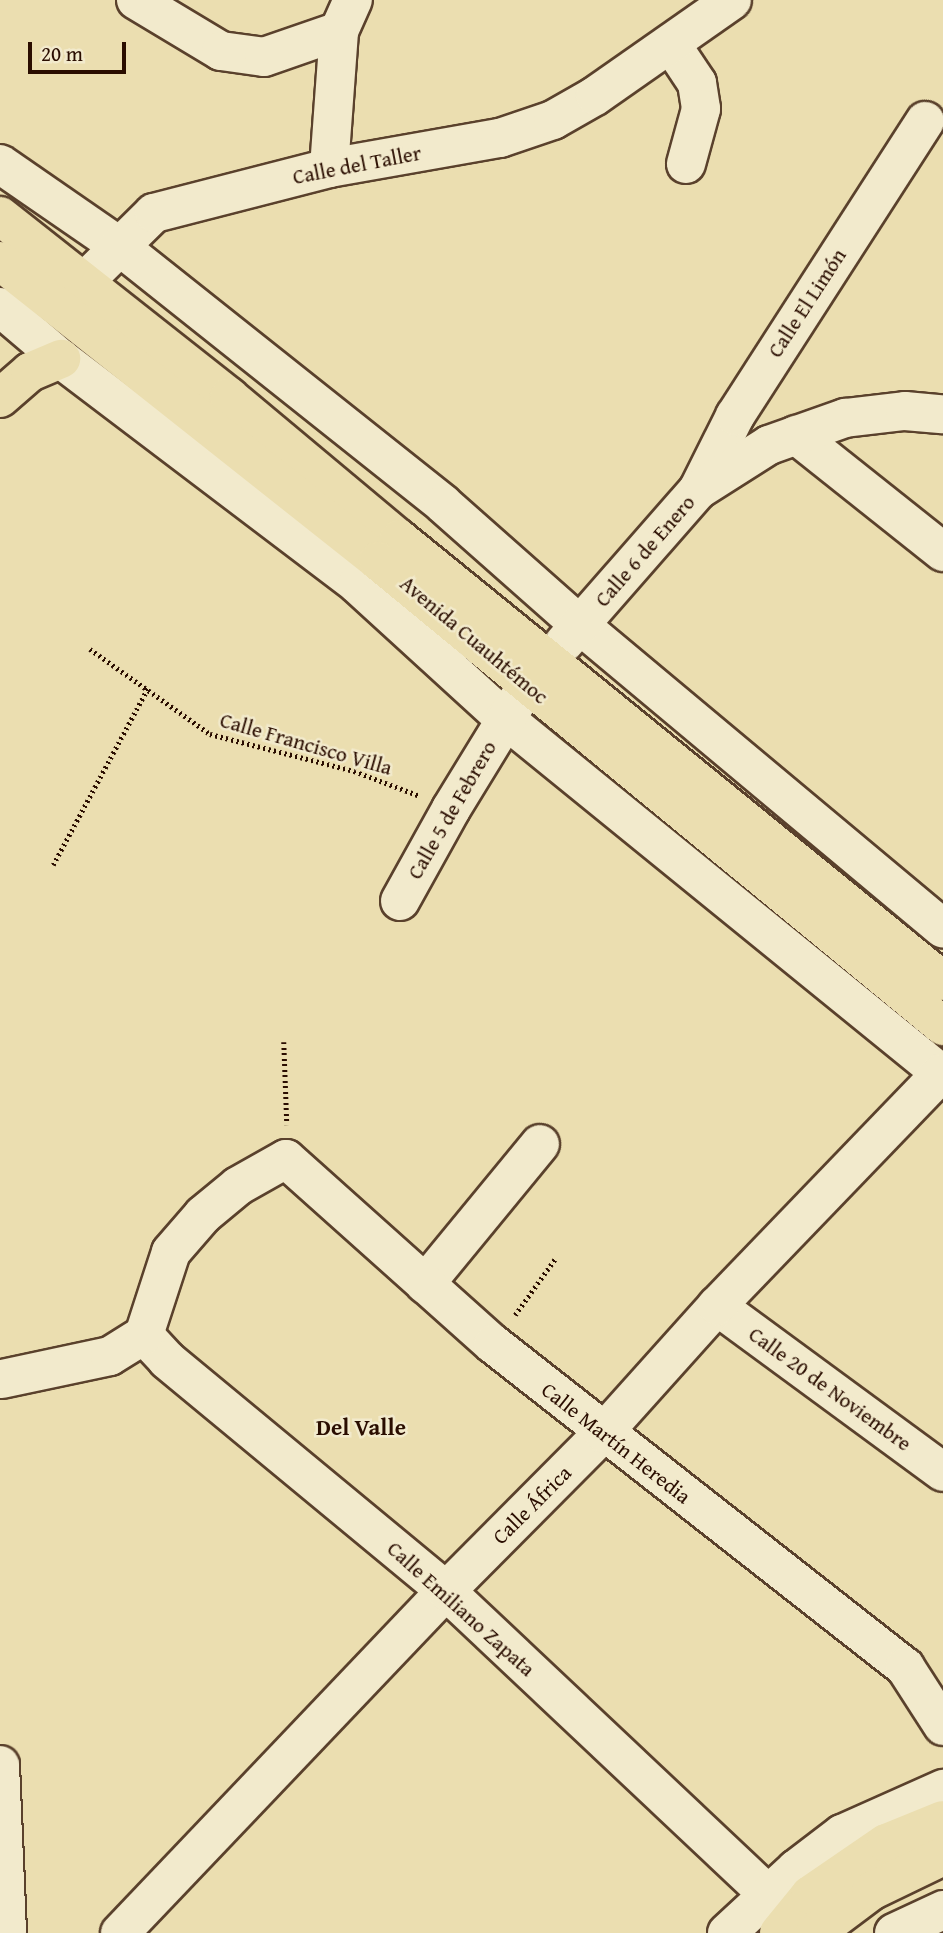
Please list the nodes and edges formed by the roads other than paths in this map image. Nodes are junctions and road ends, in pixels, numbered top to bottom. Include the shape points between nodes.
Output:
1 (136, 0) edge
2 (732, 0) edge
3 (346, 16) edge
4 (671, 44) junction
5 (925, 121) dead end
6 (0, 164) edge
7 (686, 164) dead end
8 (328, 168) junction
9 (0, 216) edge
10 (119, 246) junction
11 (0, 261) edge
12 (73, 296) junction
13 (0, 307) edge
14 (61, 359) junction
15 (0, 398) edge
16 (943, 414) edge
17 (796, 435) junction
18 (698, 490) junction
19 (943, 552) edge
20 (580, 625) junction
21 (538, 673) junction
22 (504, 718) junction
23 (400, 901) dead end
24 (943, 929) edge
25 (943, 981) edge
26 (943, 1026) edge
27 (942, 1074) edge
28 (540, 1144) dead end
29 (425, 1284) junction
30 (717, 1306) junction
31 (144, 1335) junction
32 (2, 1379) dead end
33 (603, 1433) junction
34 (943, 1472) edge
35 (446, 1591) junction
36 (943, 1726) edge
37 (0, 1765) edge
38 (943, 1789) edge
39 (943, 1820) edge
40 (943, 1856) edge
41 (769, 1895) junction
42 (943, 1910) edge
43 (7, 1933) edge
44 (120, 1933) edge
45 (727, 1933) edge
46 (779, 1933) edge
47 (815, 1933) edge
48 (894, 1933) edge

1 - 3 street via 221,51 264,57
2 - 4 street, Calle del Taller
3 - 8 street
4 - 7 street via 697,83 701,109
4 - 8 street, Calle del Taller via 553,120 500,138
5 - 18 street, Calle El Limón via 735,416
6 - 10 street
8 - 10 street, Calle del Taller via 154,213
9 - 12 main road, Avenida Cuauhtémoc
10 - 12 street, Calle del Taller
10 - 20 street via 443,504
11 - 12 main road, Avenida Cuauhtémoc
12 - 21 main road, Avenida Cuauhtémoc via 378,561
13 - 14 street
14 - 15 main road via 30,372
14 - 22 street via 356,584
16 - 17 street, Calle 6 de Enero via 905,411 845,418
17 - 18 street, Calle 6 de Enero via 769,445
17 - 19 street
18 - 20 street, Calle 6 de Enero
20 - 21 street, Calle 6 de Enero
20 - 24 street
21 - 22 street, Calle 6 de Enero
21 - 25 main road, Avenida Cuauhtémoc
21 - 26 main road, Avenida Cuauhtémoc
22 - 23 street, Calle 5 de Febrero
22 - 27 street
27 - 30 street, Calle África
28 - 29 street
29 - 31 street, Calle Martín Heredia via 286,1159 229,1193 171,1252
29 - 33 street, Calle Martín Heredia
30 - 33 street, Calle África
30 - 34 street, Calle 20 de Noviembre
31 - 32 street via 110,1356
31 - 35 street, Calle Emiliano Zapata via 167,1360
33 - 35 street, Calle África
33 - 36 street, Calle Martín Heredia via 905,1667
35 - 41 street, Calle Emiliano Zapata
35 - 44 street, Calle África
37 - 43 street
38 - 41 street via 842,1834
39 - 46 main road via 886,1843 810,1895
40 - 47 main road via 871,1891
41 - 45 street
42 - 48 street

